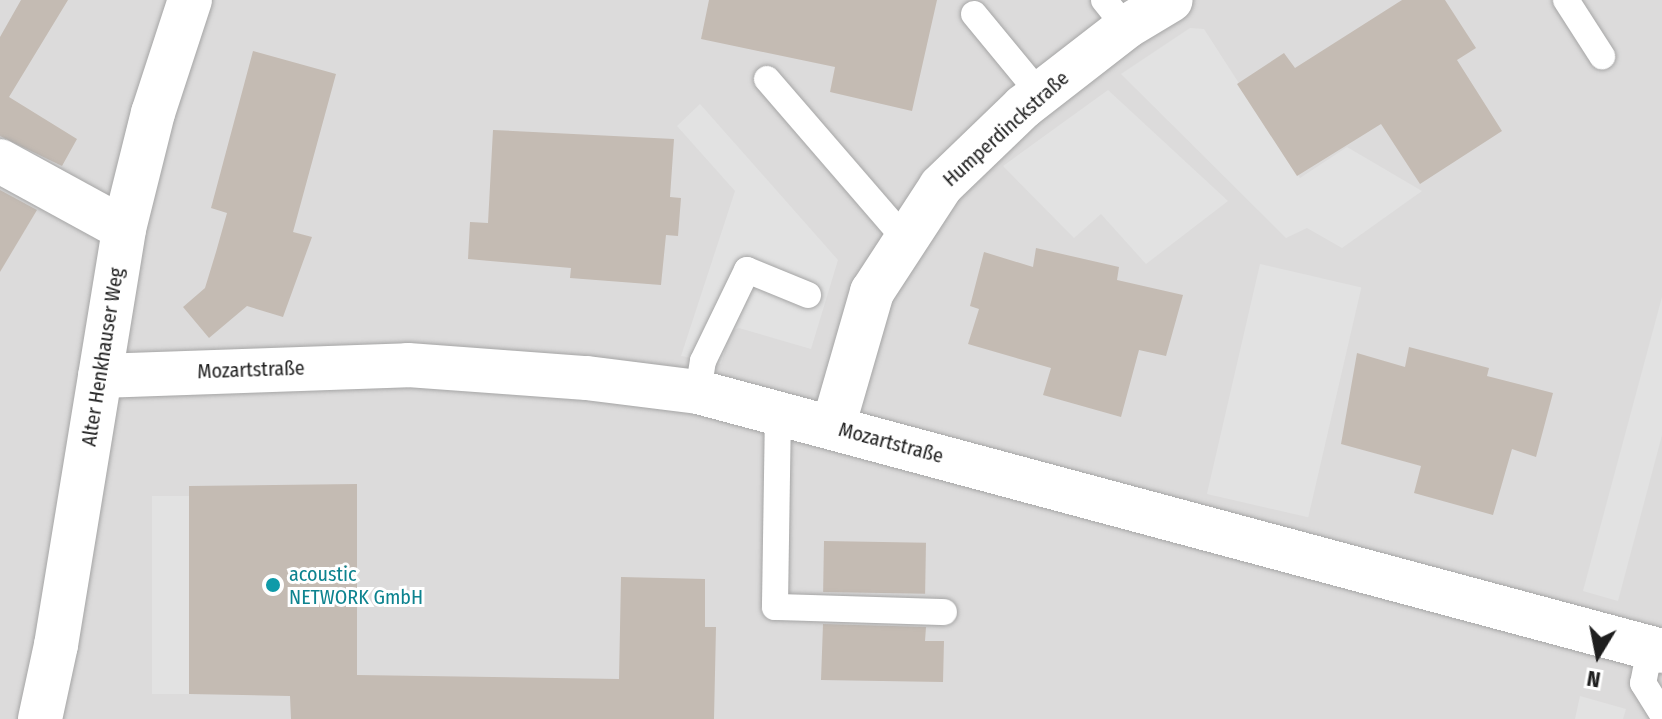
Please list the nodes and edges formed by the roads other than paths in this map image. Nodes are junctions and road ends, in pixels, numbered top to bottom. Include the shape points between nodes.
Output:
1 (190, 0) edge
2 (1171, 0) edge
3 (1566, 0) edge
4 (1115, 13) edge
5 (974, 14) dead end
6 (1602, 56) dead end
7 (767, 79) dead end
8 (1040, 94) junction
9 (0, 161) edge
10 (124, 229) junction
11 (906, 240) junction
12 (808, 295) dead end
13 (100, 376) junction
14 (698, 392) junction
15 (778, 412) junction
16 (833, 427) junction
17 (944, 612) dead end
18 (1656, 650) edge
19 (1662, 713) edge
20 (40, 719) edge

1 - 10 street, Alter Henkhauser Weg via 153,113
2 - 4 street, Humperdinckstraße
3 - 6 lane
4 - 8 street, Humperdinckstraße
5 - 8 lane
7 - 11 lane
8 - 11 street, Humperdinckstraße via 941,186
9 - 10 street
10 - 13 street, Alter Henkhauser Weg
11 - 16 street, Humperdinckstraße via 872,292
12 - 14 lane via 747,270 703,361
13 - 14 street, Mozartstraße via 408,365
13 - 20 street, Alter Henkhauser Weg
14 - 15 street, Mozartstraße
15 - 16 street, Mozartstraße
15 - 17 lane via 775,607
16 - 18 street, Mozartstraße
18 - 19 lane via 1643,683

